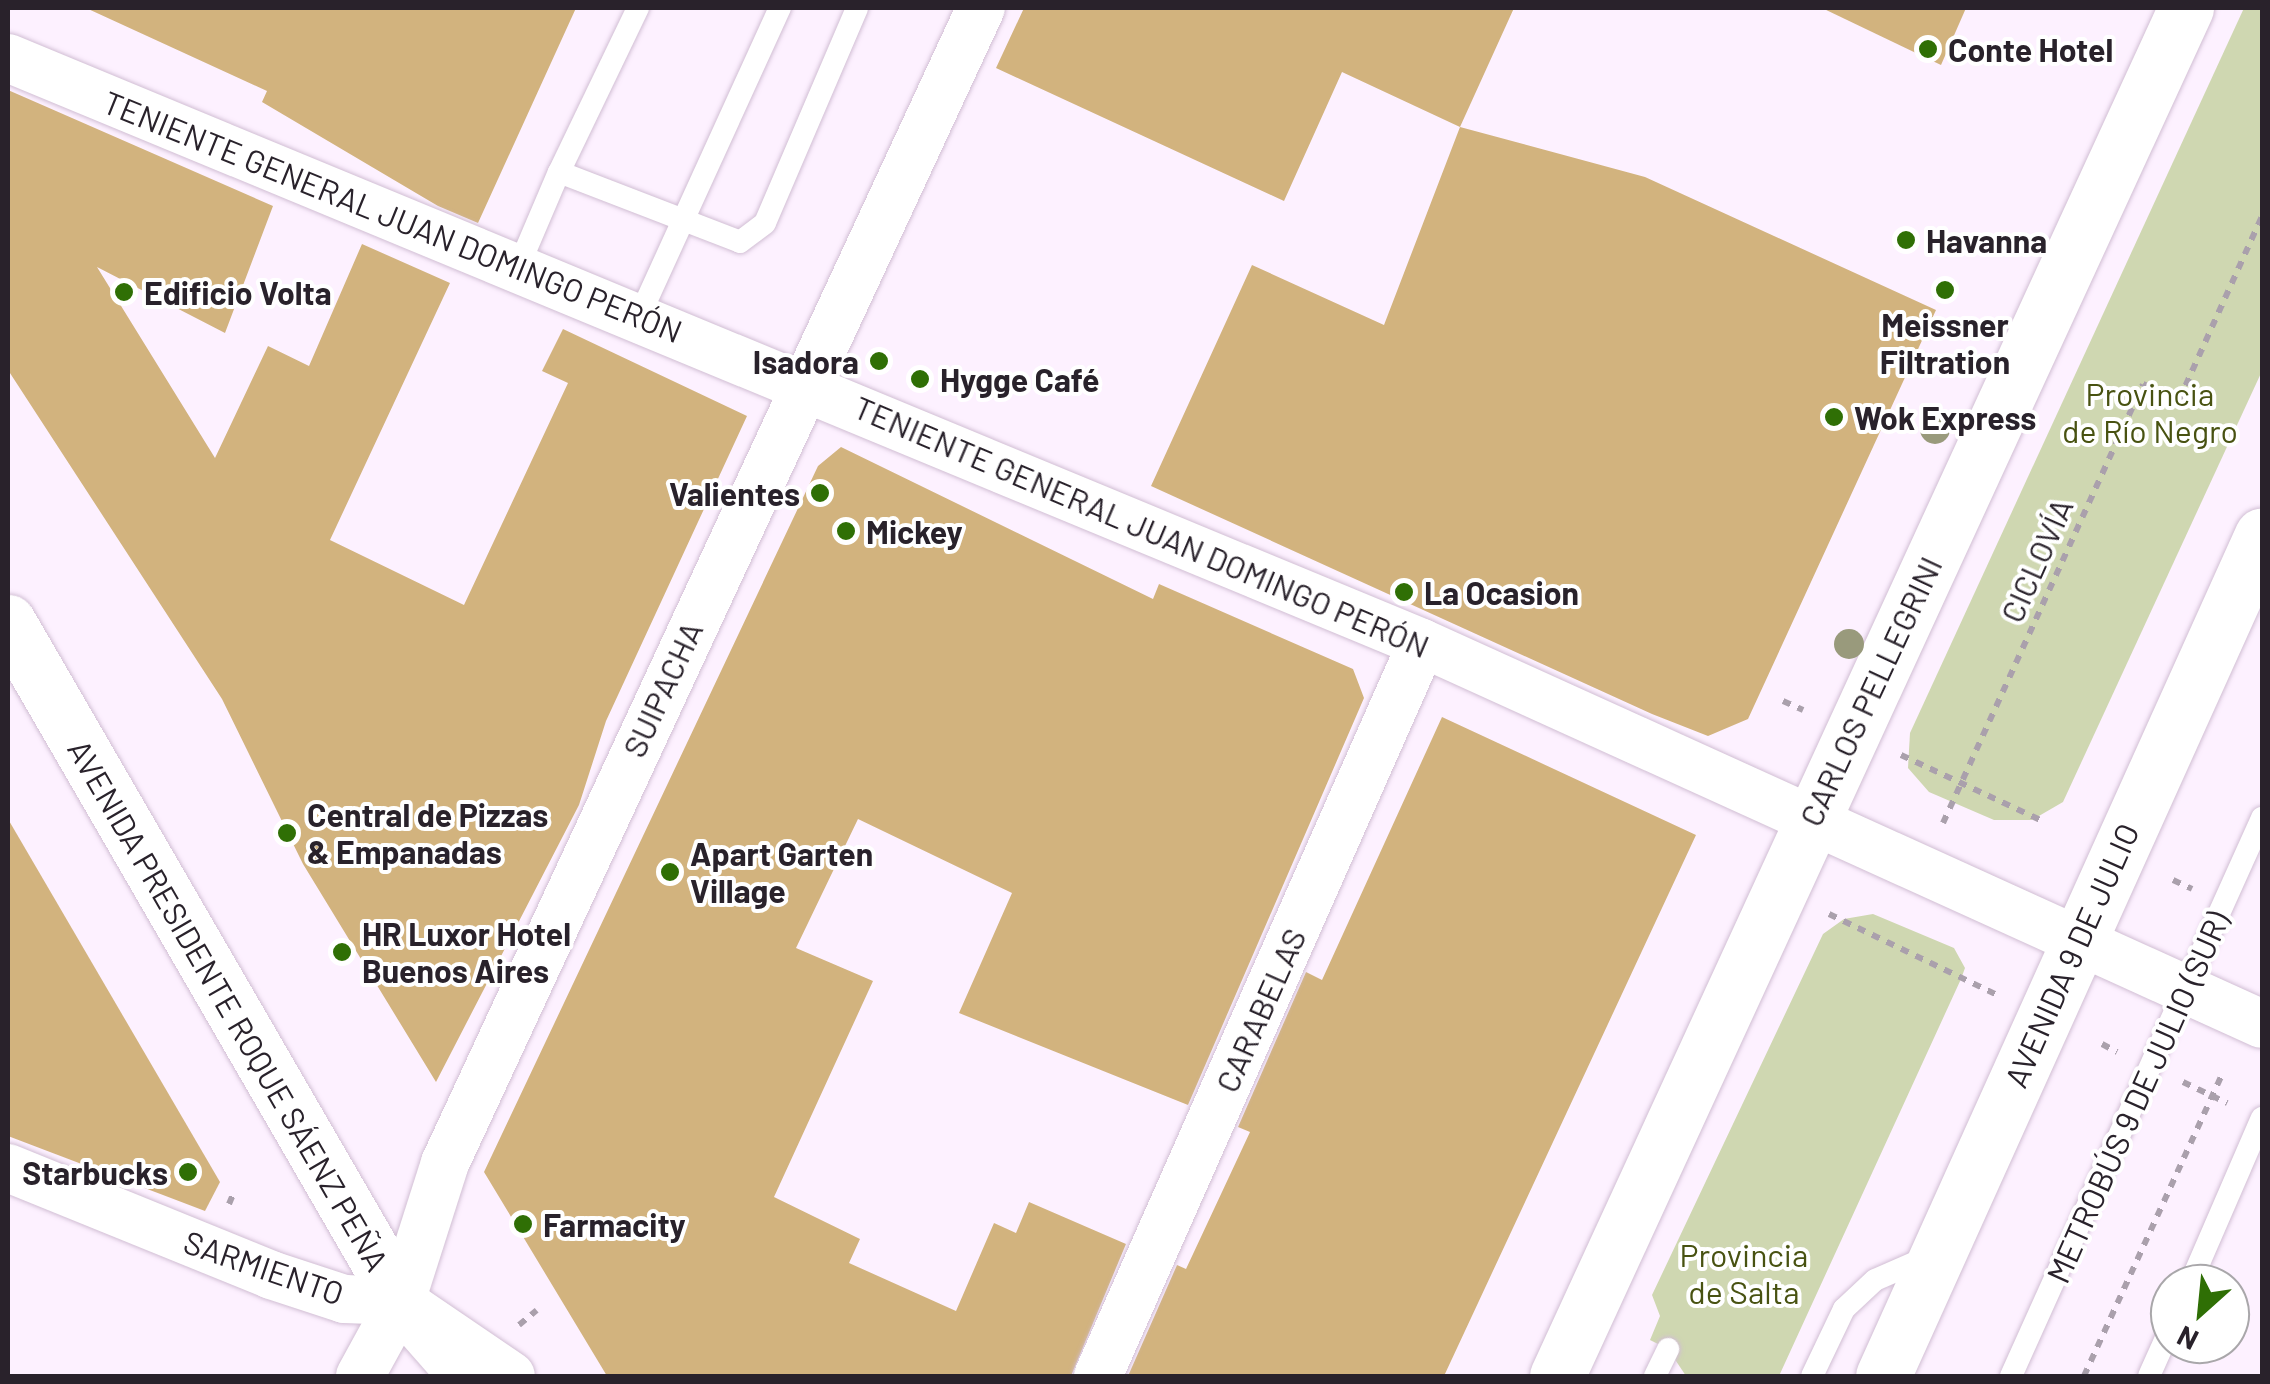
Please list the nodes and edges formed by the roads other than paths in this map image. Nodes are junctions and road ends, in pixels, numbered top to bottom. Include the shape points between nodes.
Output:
1 (638, 8) edge
2 (780, 8) edge
3 (857, 8) edge
4 (980, 8) edge
5 (2186, 8) edge
6 (8, 58) edge
7 (560, 172) junction
8 (682, 222) junction
9 (518, 268) junction
10 (639, 317) junction
11 (802, 384) junction
12 (2262, 535) edge
13 (8, 622) edge
14 (1422, 643) junction
15 (1813, 816) junction
16 (2262, 818) edge
17 (2077, 938) junction
18 (2184, 990) junction
19 (2262, 1024) edge
20 (2262, 1118) edge
21 (8, 1168) edge
22 (1938, 1253) junction
23 (2199, 1264) edge
24 (401, 1301) junction
25 (1668, 1348) dead end
26 (360, 1376) edge
27 (467, 1376) edge
28 (511, 1376) edge
29 (1098, 1376) edge
30 (1557, 1376) edge
31 (1655, 1376) edge
32 (1812, 1376) edge
33 (1883, 1376) edge
34 (2010, 1376) edge

1 - 7 lane
2 - 8 lane
3 - 8 lane via 765,223 740,242
4 - 11 street, SUIPACHA
5 - 15 main road, CARLOS PELLEGRINI
6 - 9 street, TENIENTE GENERAL JUAN DOMINGO PERÓN
7 - 8 lane
7 - 9 lane
8 - 10 lane
9 - 10 street, TENIENTE GENERAL JUAN DOMINGO PERÓN
10 - 11 street, TENIENTE GENERAL JUAN DOMINGO PERÓN
11 - 14 street, TENIENTE GENERAL JUAN DOMINGO PERÓN
11 - 24 street, SUIPACHA via 445,1163
12 - 17 main road, AVENIDA 9 DE JULIO
13 - 24 main road, AVENIDA PRESIDENTE ROQUE SÁENZ PEÑA
14 - 15 street, TENIENTE GENERAL JUAN DOMINGO PERÓN
14 - 29 street, CARABELAS
15 - 17 street, TENIENTE GENERAL JUAN DOMINGO PERÓN
15 - 30 main road, CARLOS PELLEGRINI
16 - 18 lane, METROBÚS 9 DE JULIO (SUR)
17 - 18 street, TENIENTE GENERAL JUAN DOMINGO PERÓN
17 - 22 main road, AVENIDA 9 DE JULIO
18 - 19 street, TENIENTE GENERAL JUAN DOMINGO PERÓN
18 - 34 lane, METROBÚS 9 DE JULIO (SUR)
20 - 23 lane
21 - 24 street, SARMIENTO via 271,1275 344,1299
22 - 32 lane via 1875,1280 1844,1310
22 - 33 main road, AVENIDA 9 DE JULIO
24 - 26 street, SUIPACHA
24 - 27 main road, AVENIDA PRESIDENTE ROQUE SÁENZ PEÑA
24 - 28 street
25 - 31 lane

